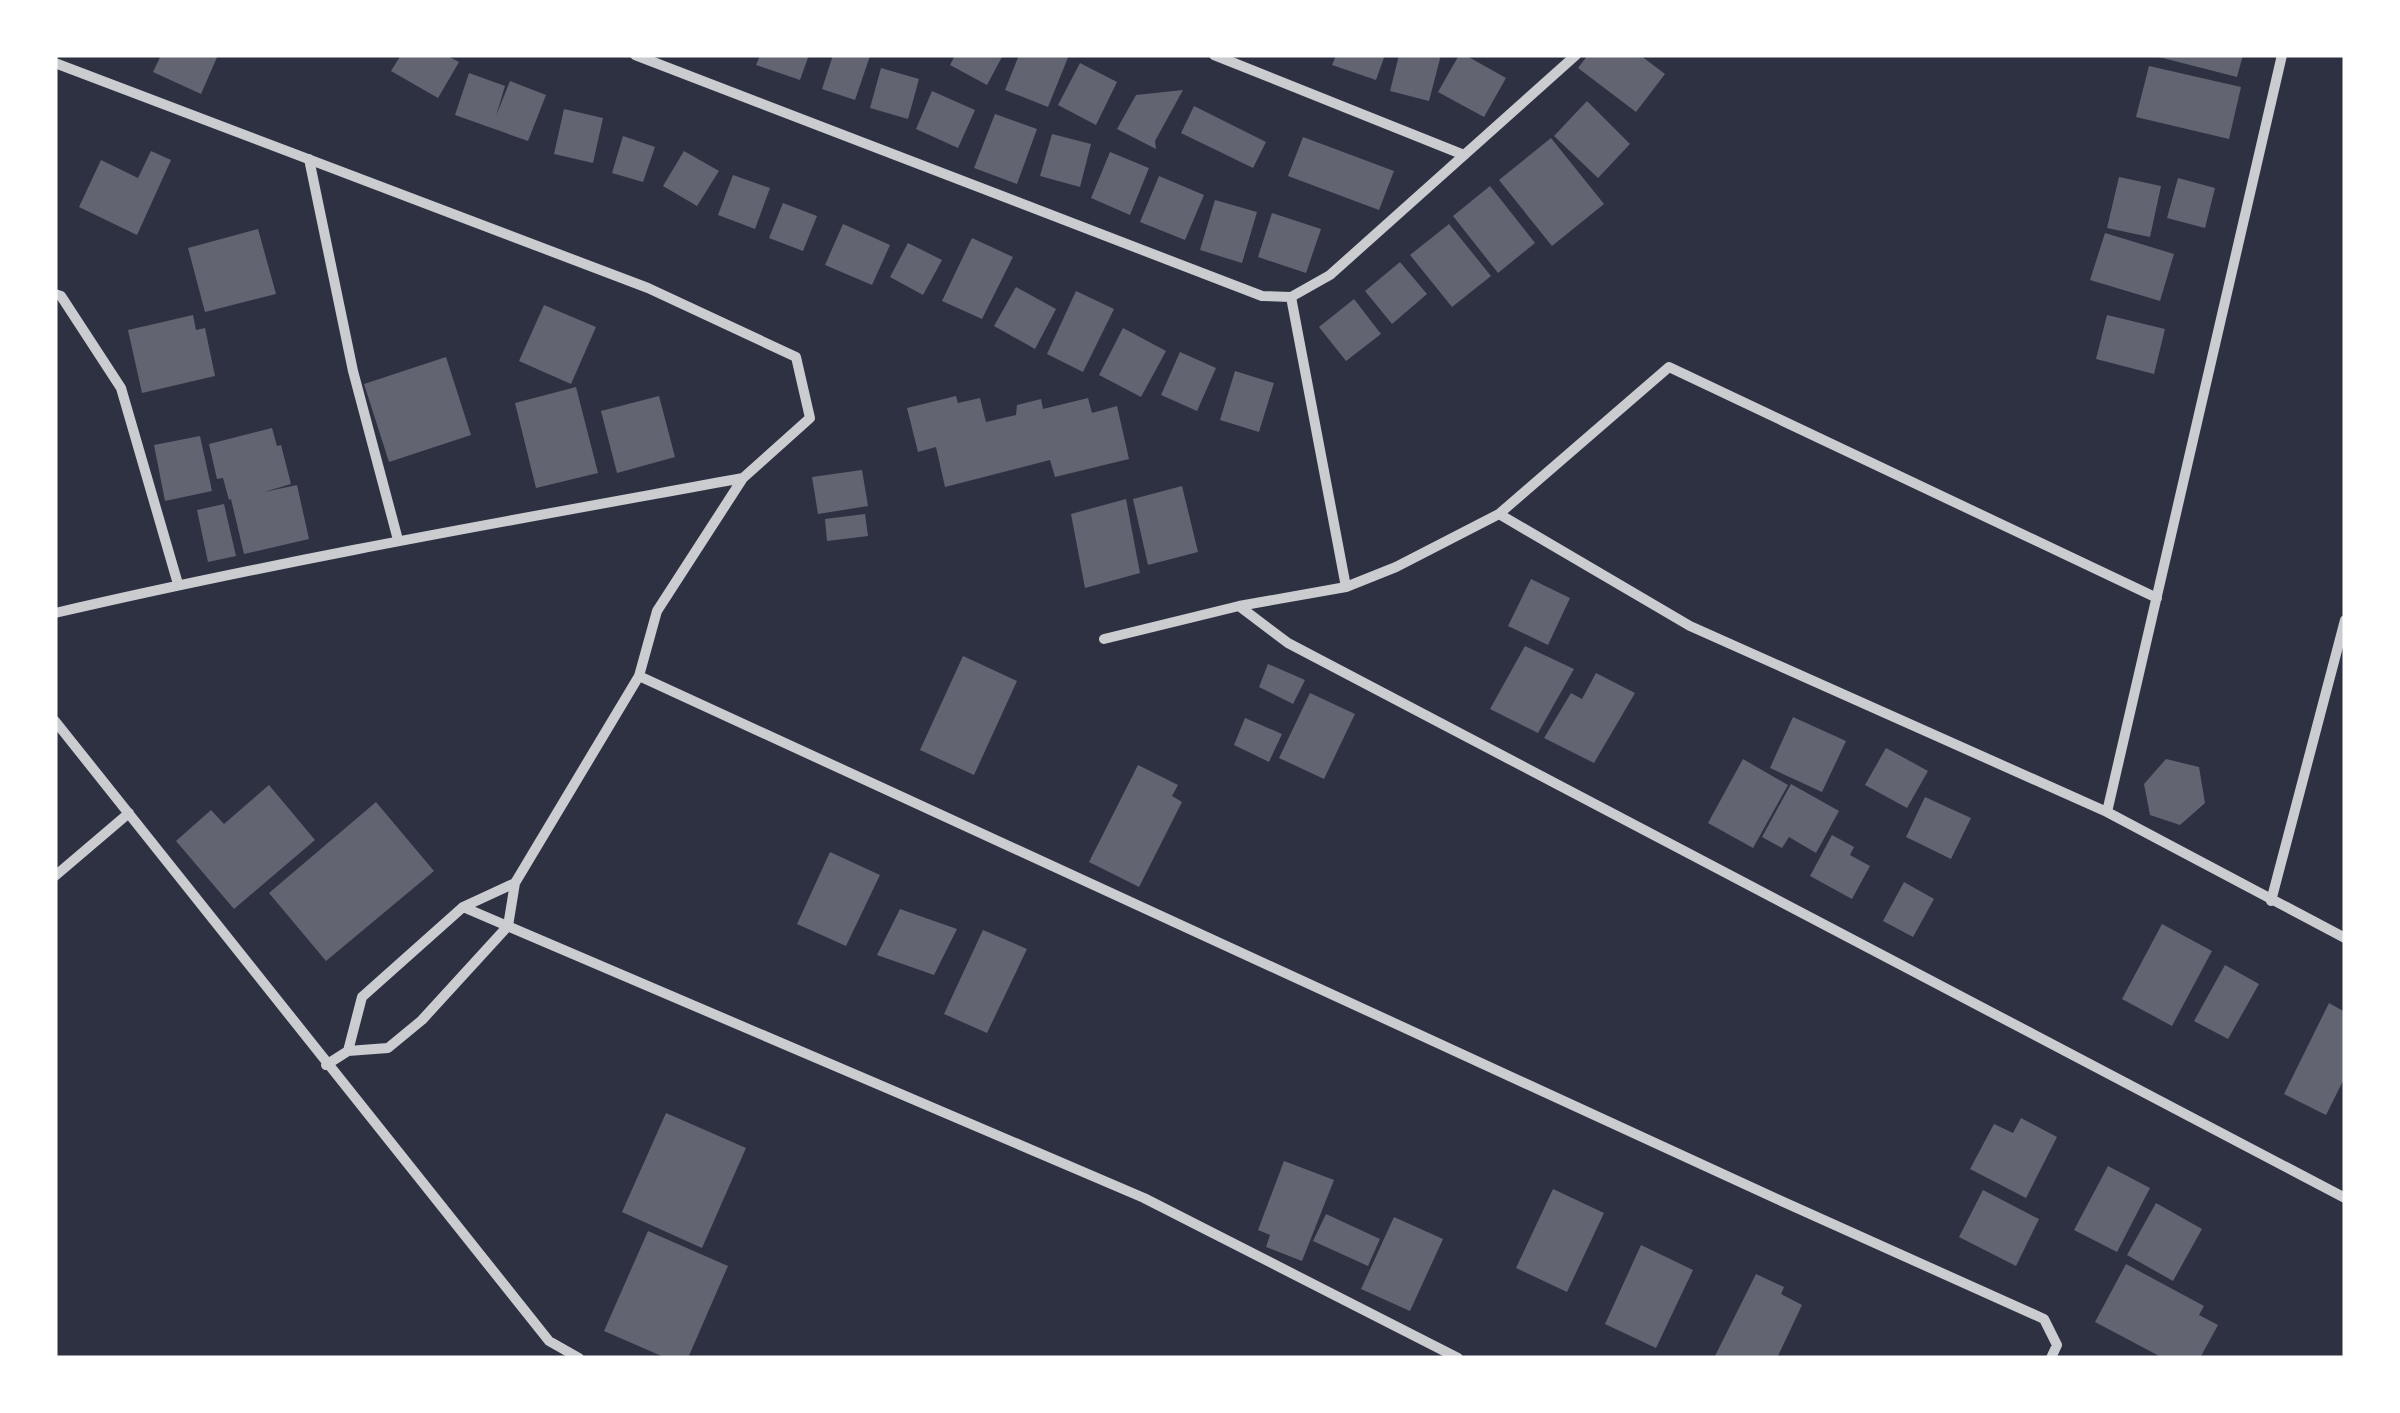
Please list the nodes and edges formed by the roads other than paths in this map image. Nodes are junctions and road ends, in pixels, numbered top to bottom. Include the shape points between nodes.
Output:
1 (635, 55) edge
2 (1214, 55) edge
3 (1576, 55) edge
4 (2282, 55) edge
5 (55, 63) edge
6 (1464, 155) junction
7 (309, 159) junction
8 (55, 294) edge
9 (1290, 297) junction
10 (742, 478) junction
11 (1499, 514) junction
12 (398, 540) junction
13 (178, 584) junction
14 (1346, 587) junction
15 (2157, 598) junction
16 (1239, 606) junction
17 (55, 613) edge
18 (2345, 620) edge
19 (1104, 640) dead end
20 (639, 676) junction
21 (55, 721) edge
22 (2106, 812) junction
23 (129, 813) junction
24 (55, 876) edge
25 (515, 882) junction
26 (2271, 901) junction
27 (464, 907) junction
28 (508, 926) junction
29 (2345, 938) edge
30 (348, 1050) junction
31 (326, 1065) junction
32 (2345, 1198) edge
33 (578, 1358) edge
34 (1458, 1358) edge
35 (2051, 1358) edge

1 - 9 street via 1262,296
2 - 6 street
3 - 6 street
4 - 15 street
5 - 7 street
6 - 9 street via 1330,274
7 - 10 street via 648,288 796,357 810,418
7 - 12 street
8 - 13 street via 121,388
9 - 14 street
10 - 12 street
10 - 20 street via 657,611
11 - 14 street
11 - 15 street via 1668,368
11 - 22 street via 1690,626
12 - 13 street
13 - 17 street
14 - 16 street
15 - 22 street
16 - 19 street
16 - 32 street via 1288,643
18 - 26 street
20 - 25 street
20 - 35 street via 2044,1318 2057,1345
21 - 23 street
22 - 26 street
23 - 24 street
23 - 31 street
25 - 27 street
25 - 28 street
26 - 29 street
27 - 28 street
27 - 30 street via 362,997
28 - 30 street via 388,1048
28 - 34 street via 1144,1198
30 - 31 street
31 - 33 street via 549,1341

